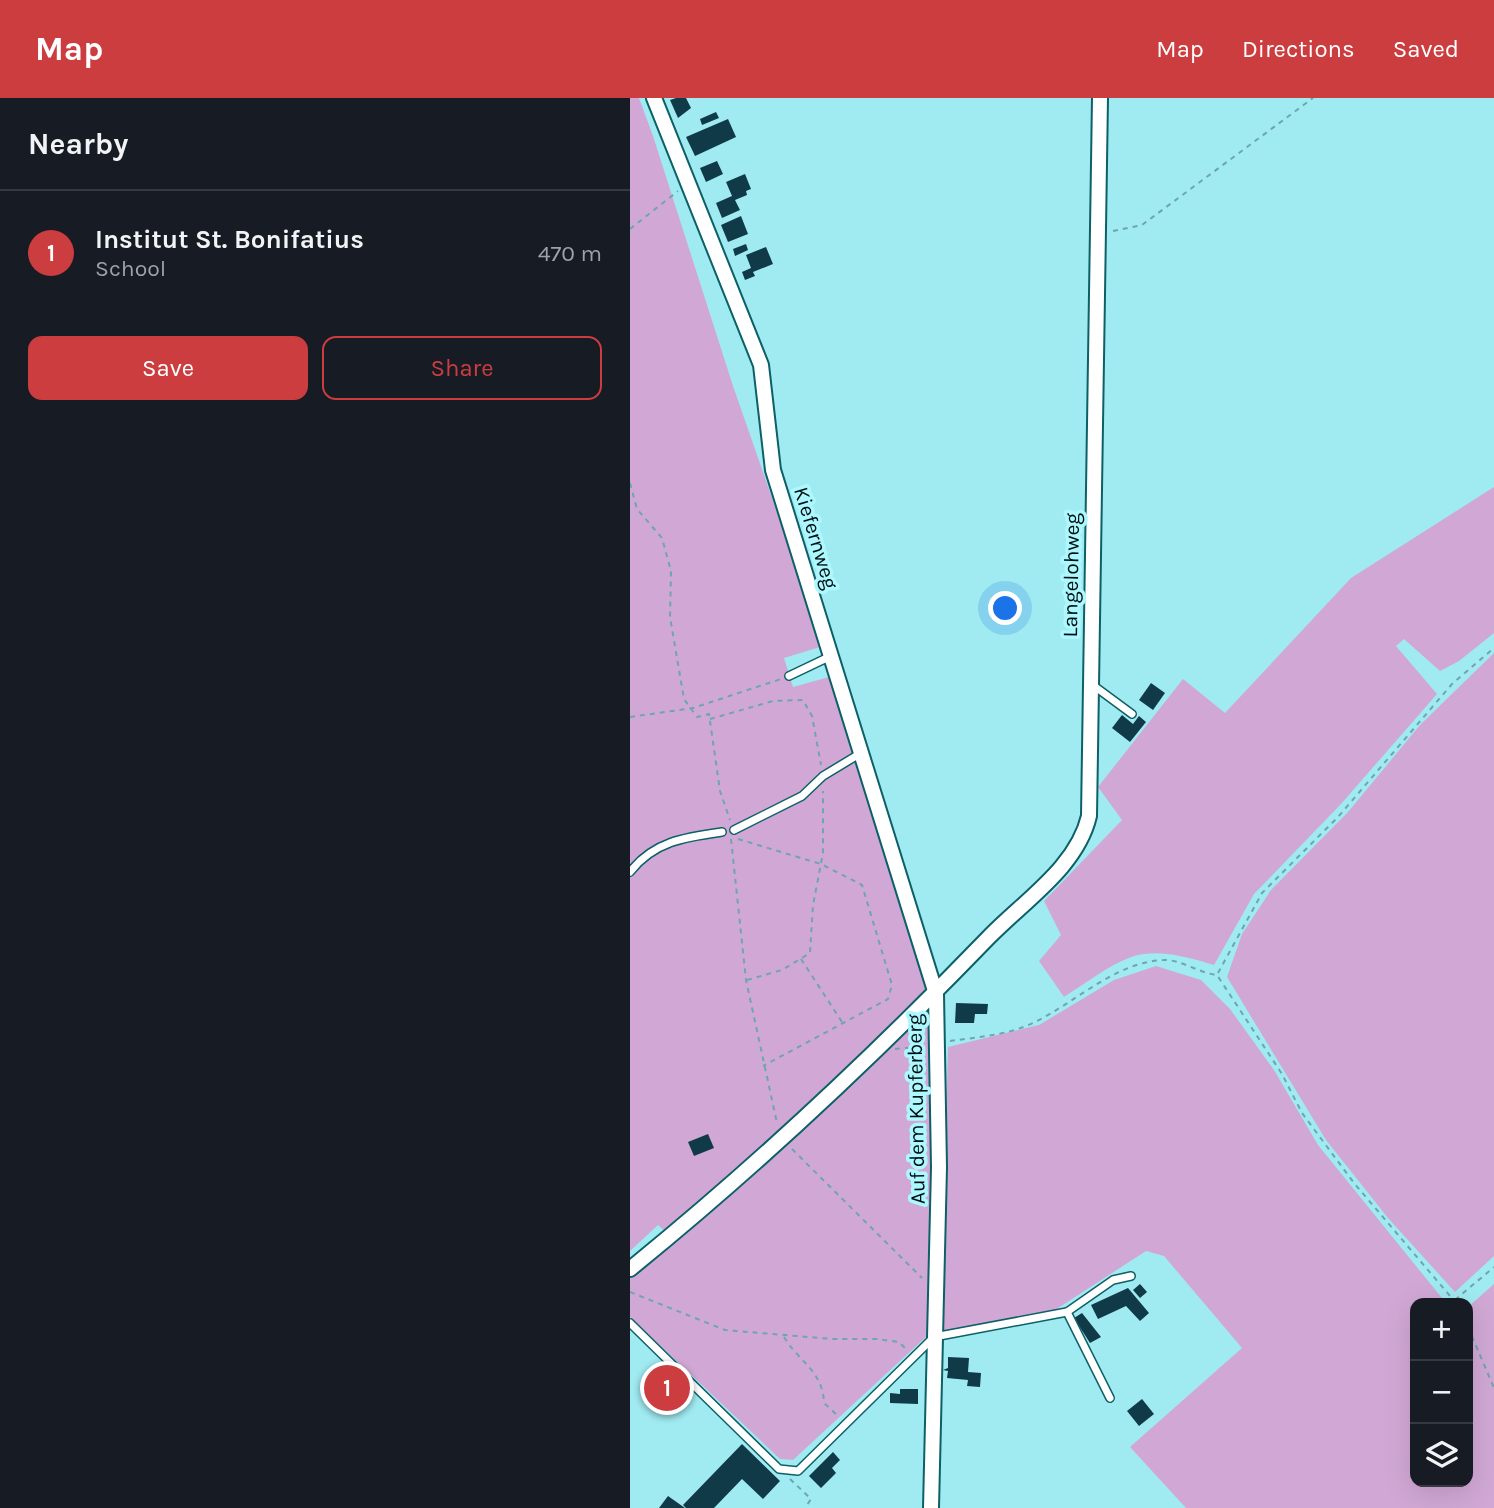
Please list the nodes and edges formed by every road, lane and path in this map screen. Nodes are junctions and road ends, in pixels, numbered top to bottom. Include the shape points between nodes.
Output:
1 (654, 98) edge
2 (1100, 98) edge
3 (1313, 98) edge
4 (689, 185) junction
5 (630, 229) edge
6 (1098, 230) junction
7 (630, 483) edge
8 (1494, 648) edge
9 (831, 656) junction
10 (789, 676) joint
11 (1090, 682) junction
12 (693, 708) junction
13 (1132, 714) dead end
14 (630, 717) edge
15 (710, 719) junction
16 (861, 752) junction
17 (823, 776) junction
18 (734, 830) joint
19 (722, 832) dead end
20 (821, 864) junction
21 (630, 872) edge
22 (801, 958) junction
23 (1217, 975) junction
24 (746, 980) junction
25 (936, 994) junction
26 (842, 1023) junction
27 (936, 1044) junction
28 (877, 1052) junction
29 (763, 1067) junction
30 (781, 1137) junction
31 (1494, 1267) edge
32 (630, 1269) edge
33 (1131, 1276) dead end
34 (936, 1290) junction
35 (630, 1292) edge
36 (1452, 1298) edge
37 (1459, 1298) edge
38 (1067, 1312) junction
39 (630, 1323) edge
40 (784, 1336) junction
41 (934, 1337) junction
42 (1473, 1339) edge
43 (915, 1358) junction
44 (1494, 1388) edge
45 (1110, 1398) dead end
46 (846, 1424) junction
47 (779, 1469) junction
48 (806, 1507) edge
49 (932, 1508) edge

1 - 4 street, Kiefernweg
2 - 6 street, Langelohweg
3 - 6 path via 1142,225
4 - 5 path
4 - 9 street, Kiefernweg via 761,365 773,470
6 - 11 street, Langelohweg
7 - 12 path via 637,509 662,538 671,571 670,617 684,699
8 - 23 path via 1452,684 1338,817 1262,893
9 - 10 lane
9 - 16 street, Kiefernweg
10 - 12 path
11 - 13 lane
11 - 25 street, Langelohweg via 1089,816 1083,839 1051,878
12 - 14 path
12 - 15 path via 697,716 709,714
15 - 17 path via 773,701 803,700 812,716
15 - 18 path via 720,791
16 - 17 lane
16 - 25 street, Kiefernweg
17 - 18 lane via 802,796
17 - 20 path
19 - 21 lane via 656,846
20 - 22 path via 810,953
20 - 24 path via 730,836
20 - 26 path via 863,885 892,985 888,999
22 - 24 path via 782,970
22 - 26 path
23 - 27 path via 1169,960 1142,962 1032,1024
23 - 36 path via 1282,1074 1302,1114
24 - 29 path
25 - 27 street, Auf dem Kupferberg
25 - 28 street, Auf dem Kupferberg
26 - 29 path
27 - 28 path
27 - 34 street, Auf dem Kupferberg
28 - 30 street, Auf dem Kupferberg
29 - 30 path
30 - 32 street, Auf dem Kupferberg
30 - 34 path
31 - 37 path
33 - 38 lane via 1113,1280
34 - 41 street, Auf dem Kupferberg
35 - 40 path via 725,1330
38 - 41 lane
38 - 45 lane
39 - 47 lane
40 - 43 path via 899,1342
40 - 46 path via 794,1355 824,1386 824,1402
41 - 43 lane
41 - 49 street, Auf dem Kupferberg
42 - 44 path
43 - 46 lane
46 - 47 lane via 798,1471
47 - 48 path via 811,1499

